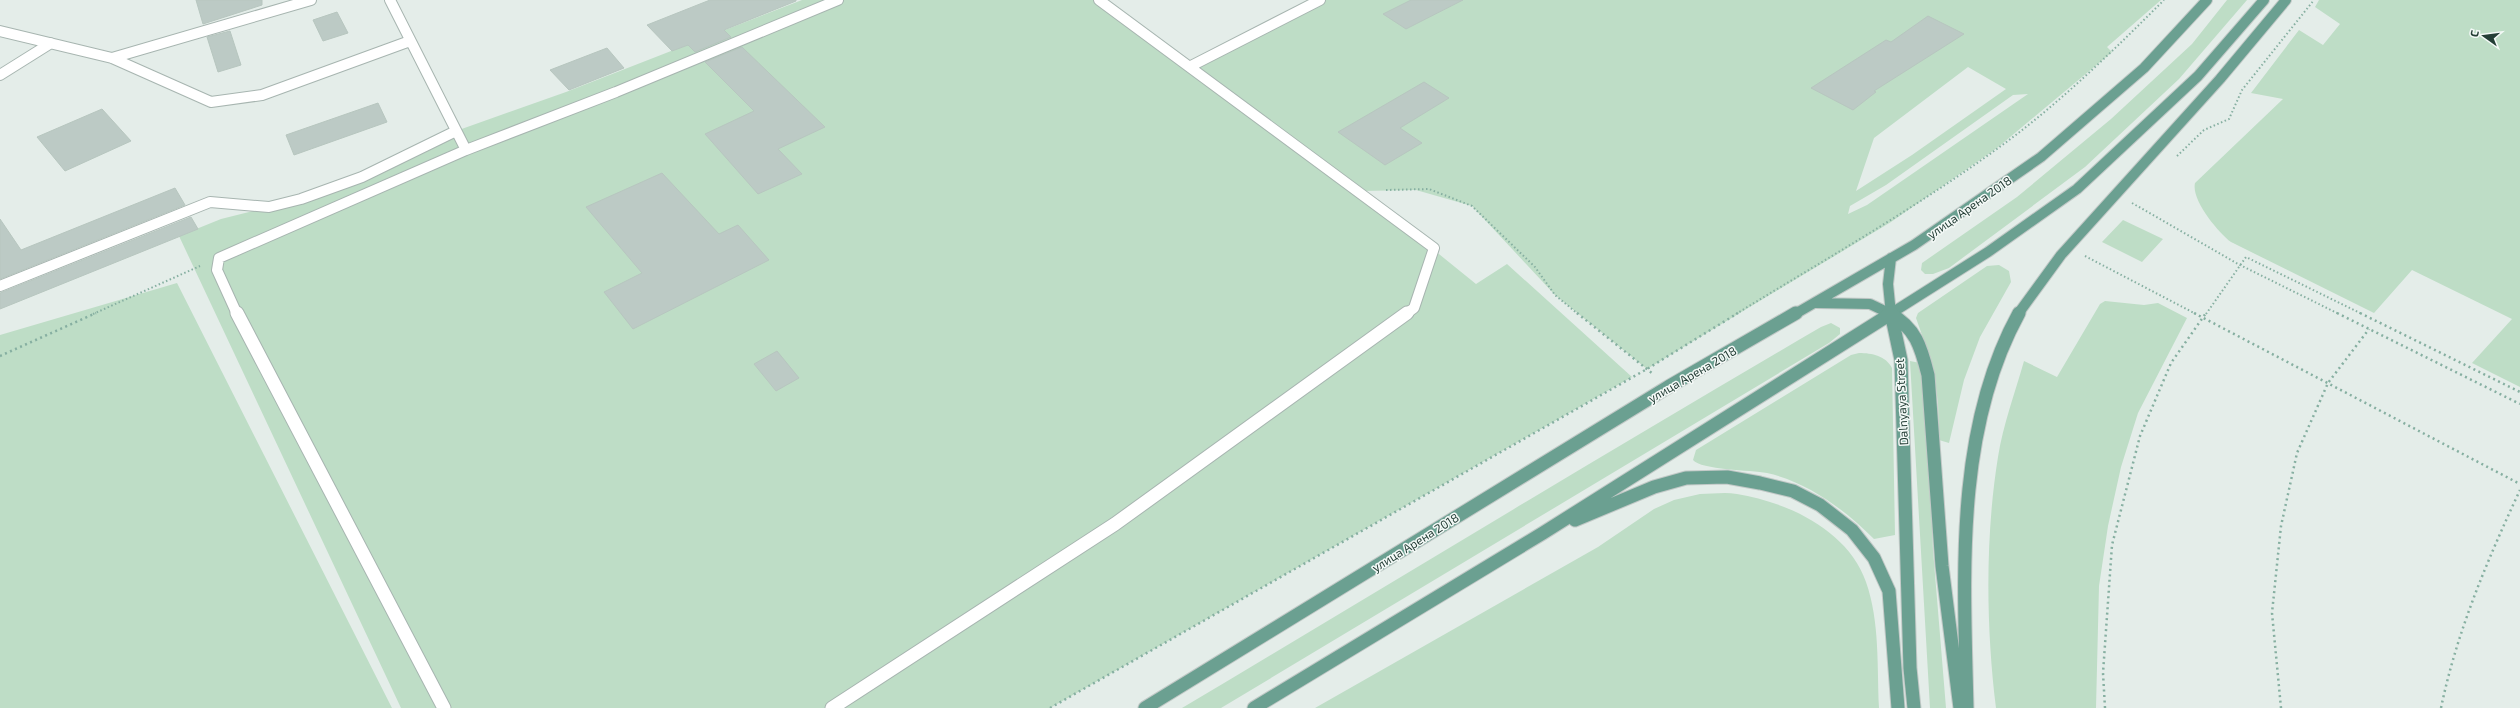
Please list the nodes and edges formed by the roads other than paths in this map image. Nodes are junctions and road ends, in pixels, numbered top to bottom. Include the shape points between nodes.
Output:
1 (311, 0) edge
2 (390, 0) edge
3 (838, 0) edge
4 (1099, 0) edge
5 (1320, 0) edge
6 (2207, 0) edge
7 (2264, 0) edge
8 (2286, 0) edge
9 (0, 31) edge
10 (410, 41) junction
11 (51, 43) junction
12 (112, 58) junction
13 (1191, 66) junction
14 (0, 75) edge
15 (456, 130) junction
16 (466, 150) junction
17 (1891, 258) junction
18 (0, 286) edge
19 (1815, 303) junction
20 (1891, 314) junction
21 (1543, 533) junction
22 (444, 708) edge
23 (832, 708) edge
24 (1145, 708) edge
25 (1254, 708) edge
26 (1898, 708) edge
27 (1914, 708) edge
28 (1960, 708) edge
29 (1967, 708) edge

1 - 12 street
2 - 10 street
3 - 16 street via 616,92
4 - 13 street
5 - 13 street
6 - 17 main road, улица Арена 2018 via 2144,68 2041,157
7 - 20 main road via 2198,76 2077,189 1988,252
8 - 29 main road via 2205,98 2062,253 2028,299 2002,347 1986,401 1973,460 1964,560
9 - 11 street
10 - 12 street via 262,95 211,102
10 - 15 street
11 - 12 street
11 - 14 street
13 - 23 street via 1434,248 1414,308 1116,524
15 - 16 street
15 - 18 street via 362,177 301,199 269,207 210,202
16 - 22 street via 219,258 217,270 241,322
17 - 19 main road, улица Арена 2018
17 - 20 main road via 1886,276
19 - 20 main road via 1870,304
19 - 24 main road, улица Арена 2018 via 1668,387
20 - 21 main road
20 - 27 main road, Dalnyaya Street via 1901,360 1910,668
20 - 28 main road, Dalnyaya Street via 1912,330 1921,348 1928,376 1942,566
21 - 25 main road
21 - 26 main road via 1654,487 1686,478 1726,477 1793,491 1813,501 1852,530 1874,558 1889,591

